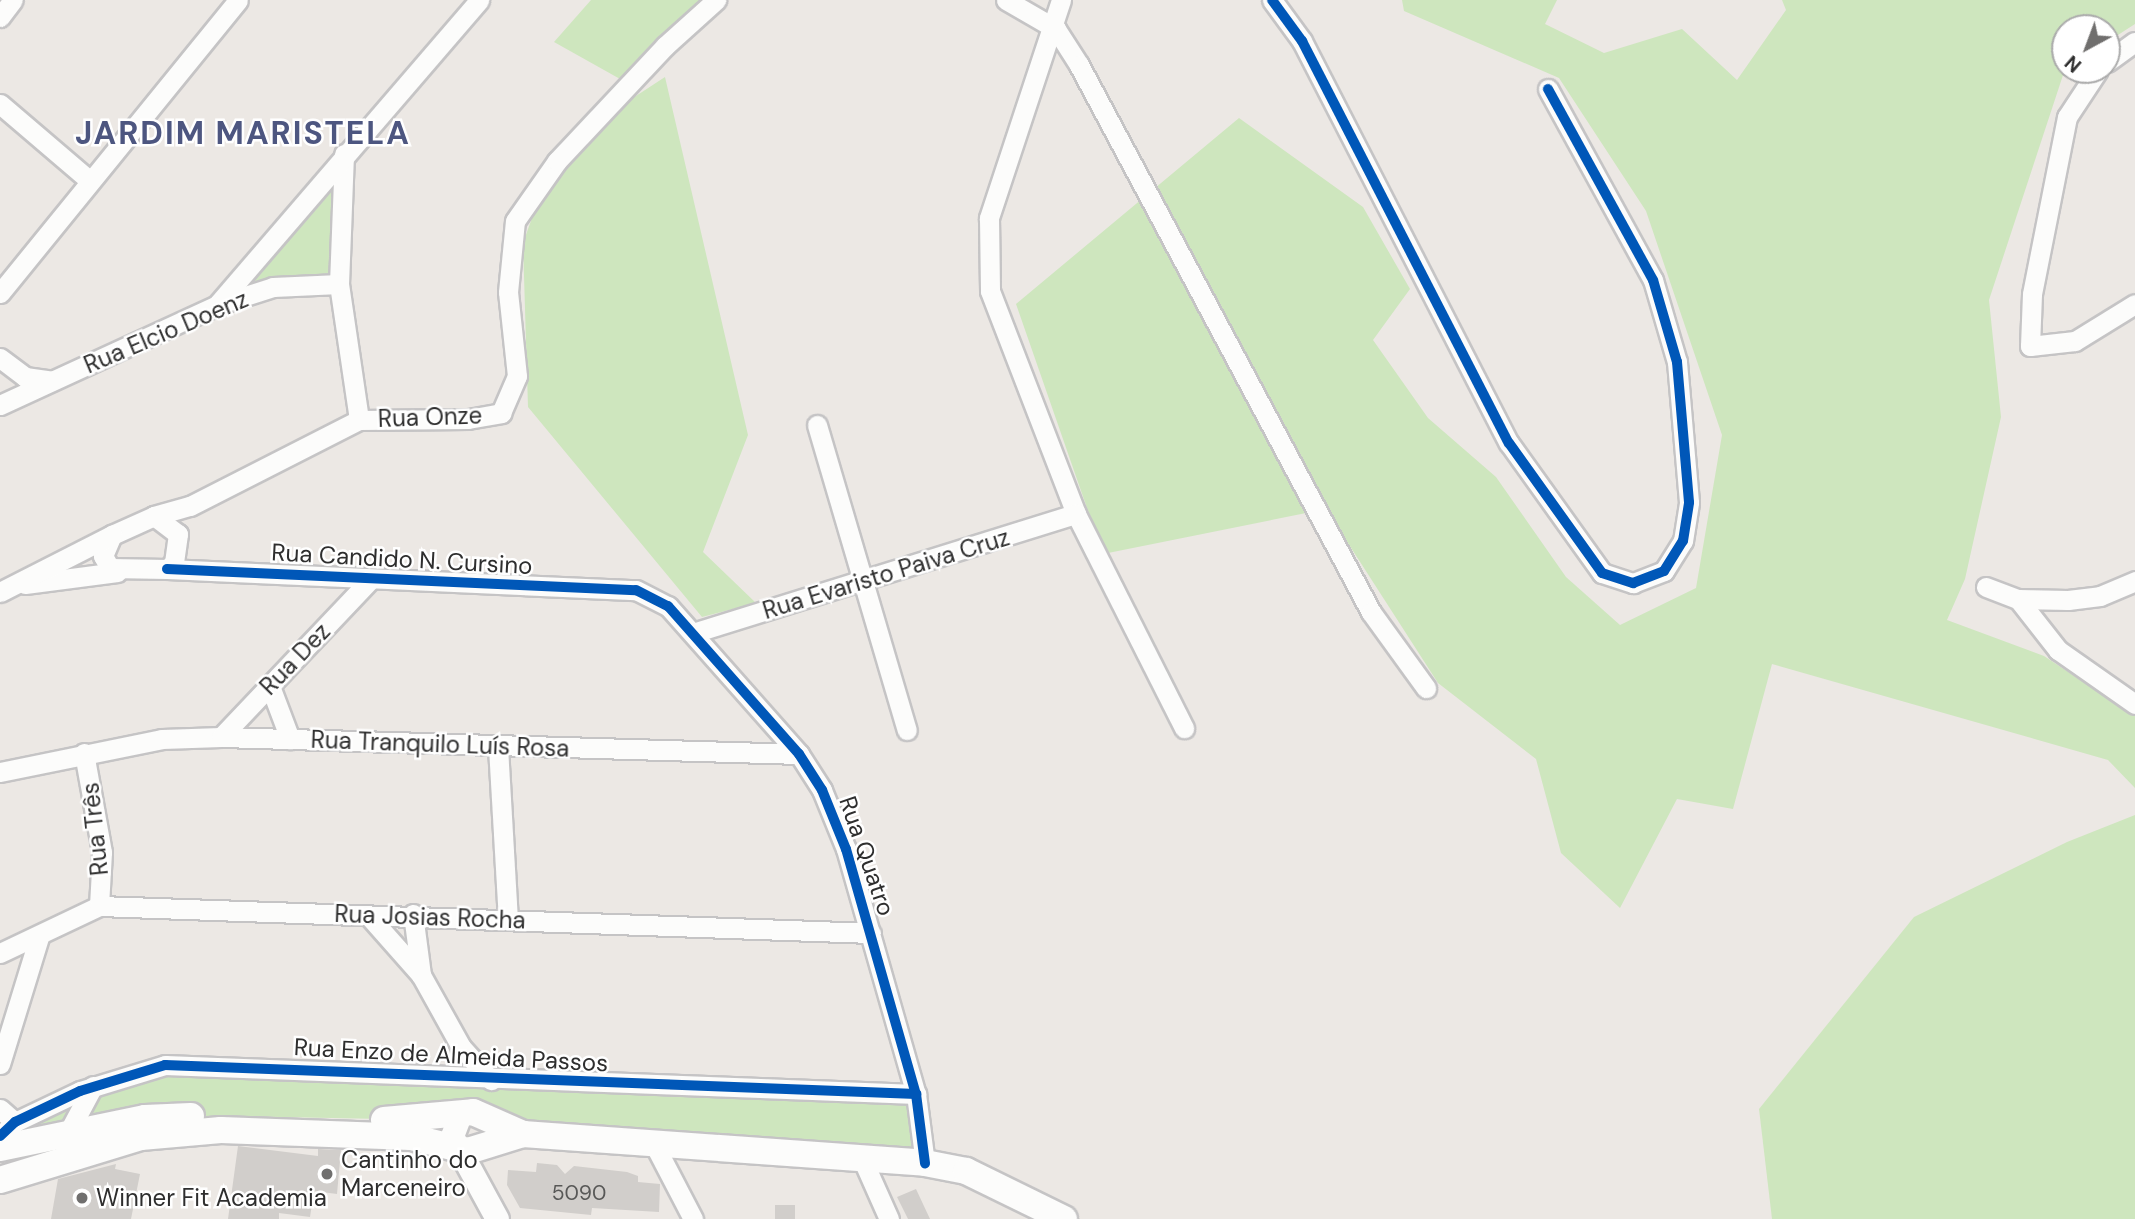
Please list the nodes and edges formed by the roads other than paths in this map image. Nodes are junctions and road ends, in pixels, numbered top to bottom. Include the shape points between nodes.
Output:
1 (13, 0) edge
2 (237, 0) edge
3 (479, 0) edge
4 (716, 0) edge
5 (1006, 0) edge
6 (1061, 0) edge
7 (1272, 0) edge
8 (0, 17) edge
9 (1056, 29) junction
10 (2089, 84) edge
11 (1548, 89) dead end
12 (0, 104) edge
13 (344, 154) junction
14 (89, 180) junction
15 (339, 284) junction
16 (0, 293) edge
17 (2135, 304) edge
18 (217, 305) junction
19 (0, 358) edge
20 (53, 381) junction
21 (0, 405) edge
22 (359, 420) junction
23 (817, 425) dead end
24 (190, 506) junction
25 (1076, 514) junction
26 (153, 516) junction
27 (112, 535) junction
28 (178, 541) junction
29 (167, 569) junction
30 (225, 570) junction
31 (117, 572) junction
32 (370, 580) junction
33 (867, 581) junction
34 (2135, 581) edge
35 (1986, 587) dead end
36 (8, 588) edge
37 (636, 590) joint
38 (2018, 599) junction
39 (696, 632) junction
40 (270, 686) junction
41 (1426, 688) dead end
42 (2135, 704) edge
43 (1184, 728) dead end
44 (907, 730) dead end
45 (221, 737) junction
46 (290, 739) junction
47 (498, 747) junction
48 (83, 753) junction
49 (799, 754) junction
50 (0, 772) edge
51 (99, 906) junction
52 (413, 914) junction
53 (368, 915) junction
54 (508, 920) junction
55 (871, 933) junction
56 (39, 937) junction
57 (0, 953) edge
58 (421, 975) junction
59 (461, 1047) junction
60 (0, 1064) edge
61 (444, 1077) junction
62 (491, 1080) junction
63 (93, 1086) junction
64 (916, 1094) junction
65 (0, 1109) edge
66 (472, 1116) junction
67 (15, 1122) junction
68 (69, 1131) junction
69 (523, 1134) junction
70 (0, 1136) edge
71 (653, 1142) junction
72 (489, 1143) junction
73 (457, 1146) junction
74 (0, 1148) edge
75 (861, 1157) junction
76 (925, 1163) junction
77 (0, 1180) edge
78 (479, 1187) junction
79 (497, 1219) edge
80 (693, 1219) edge
81 (889, 1219) edge
82 (1064, 1219) edge

1 - 8 street
2 - 14 street
3 - 13 street
4 - 22 street, Rua Onze via 557,162 515,221 508,292 517,376 500,413 468,419
5 - 9 street
6 - 9 street
7 - 11 street via 1302,41 1509,443 1602,573 1633,583 1664,571 1682,541 1689,502 1677,362 1653,281
9 - 25 street via 999,177 988,257 1000,322
9 - 41 street via 1371,612
10 - 17 street via 2067,117 2032,294 2030,346 2075,341
12 - 14 street
13 - 15 street
13 - 18 street
14 - 16 street
15 - 18 street, Rua Elcio Doenz via 273,287
15 - 22 street
18 - 20 street, Rua Elcio Doenz
19 - 20 street via 25,377
20 - 21 street, Rua Elcio Doenz
22 - 24 street
23 - 33 street
24 - 26 street
24 - 28 street
25 - 33 street, Rua Evaristo Paiva Cruz
25 - 43 street
26 - 27 street
26 - 28 street, Rua Candido N. Cursino
27 - 31 street via 103,556
27 - 36 street
28 - 29 street
28 - 30 street, Rua Candido N. Cursino
29 - 30 street, Rua Candido N. Cursino
29 - 31 street, Rua Candido N. Cursino
30 - 32 street, Rua Candido N. Cursino
31 - 36 street, Rua Candido N. Cursino
32 - 37 street, Rua Candido N. Cursino
32 - 40 street, Rua Dez
33 - 39 street, Rua Evaristo Paiva Cruz
33 - 44 street
34 - 38 street via 2100,596
35 - 38 street
37 - 39 street, Rua Quatro via 668,606
38 - 42 street via 2058,650
39 - 49 street, Rua Quatro
40 - 45 street, Rua Dez
40 - 46 street
45 - 46 street, Rua Tranquilo Luís Rosa
45 - 48 street, Rua Tranquilo Luís Rosa via 162,739
46 - 47 street, Rua Tranquilo Luís Rosa
47 - 49 street, Rua Tranquilo Luís Rosa
47 - 54 street
48 - 50 street, Rua Tranquilo Luís Rosa
48 - 51 street, Rua Três via 102,852
49 - 55 street, Rua Quatro via 822,790
51 - 53 street, Rua Josias Rocha
51 - 56 street, Rua Josias Rocha
52 - 53 street, Rua Josias Rocha
52 - 54 street, Rua Josias Rocha
52 - 58 street
53 - 58 street
54 - 55 street, Rua Josias Rocha
55 - 64 street, Rua Quatro
56 - 57 street, Rua Josias Rocha
56 - 60 street
58 - 59 street
59 - 61 street via 456,1066
59 - 62 street
61 - 62 street, Rua Enzo de Almeida Passos
61 - 63 street, Rua Enzo de Almeida Passos via 206,1063 165,1065
62 - 64 street, Rua Enzo de Almeida Passos
63 - 67 street, Rua Enzo de Almeida Passos
63 - 68 street
64 - 76 street, Rua Quatro
65 - 67 street
66 - 68 main road via 411,1121 145,1118
66 - 69 main road
66 - 72 street via 492,1128
66 - 73 street via 451,1129
67 - 70 street, Rua Enzo de Almeida Passos
68 - 74 main road
69 - 71 main road
69 - 72 main road
71 - 75 main road
71 - 80 street
72 - 73 main road via 475,1150
72 - 78 street via 481,1159
73 - 77 main road via 411,1137 221,1129 141,1137
73 - 78 street
75 - 76 main road
75 - 81 street
76 - 82 main road via 967,1171
78 - 79 street

